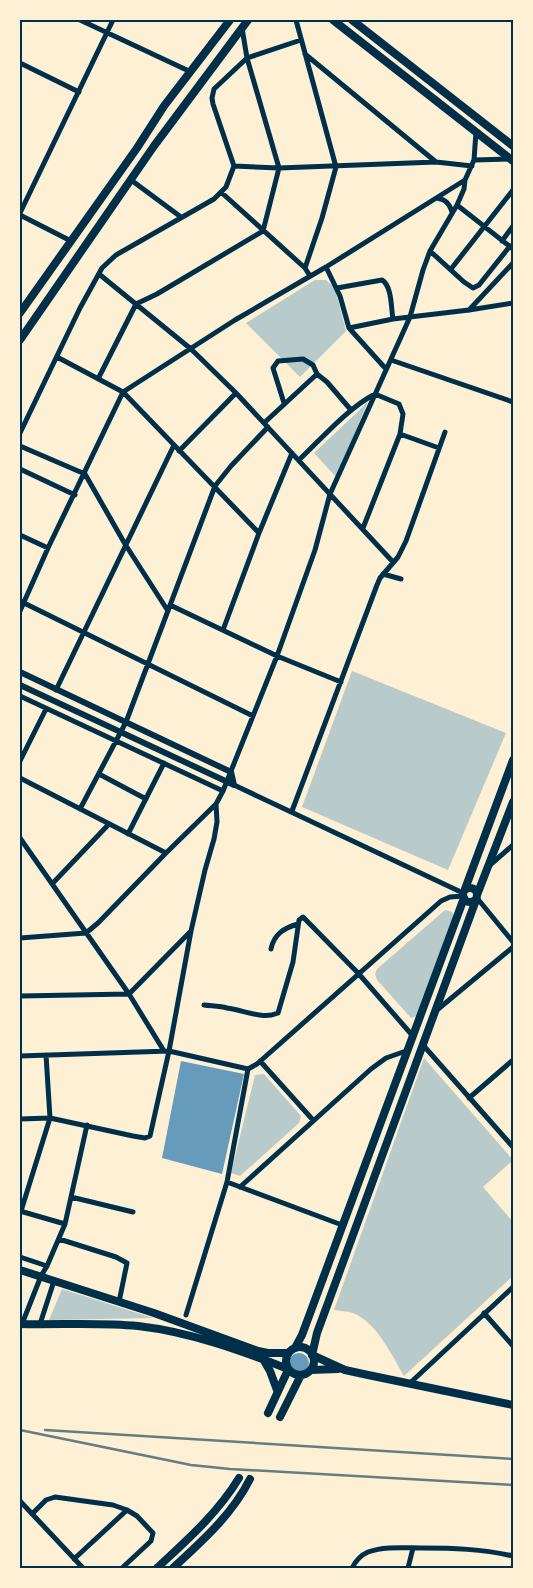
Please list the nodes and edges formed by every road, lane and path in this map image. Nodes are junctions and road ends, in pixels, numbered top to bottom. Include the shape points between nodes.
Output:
1 (80, 20) edge
2 (113, 20) edge
3 (230, 20) edge
4 (248, 20) edge
5 (296, 20) edge
6 (333, 20) edge
7 (352, 20) edge
8 (242, 28) junction
9 (108, 33) junction
10 (301, 40) junction
11 (304, 54) junction
12 (247, 58) junction
13 (20, 63) edge
14 (191, 72) junction
15 (203, 81) junction
16 (214, 88) junction
17 (79, 92) junction
18 (476, 132) junction
19 (513, 146) edge
20 (474, 160) junction
21 (511, 160) edge
22 (436, 162) junction
23 (234, 166) junction
24 (336, 166) junction
25 (472, 166) junction
26 (279, 168) junction
27 (131, 180) junction
28 (465, 180) junction
29 (513, 190) edge
30 (222, 192) junction
31 (437, 198) junction
32 (457, 205) junction
33 (452, 212) junction
34 (20, 214) edge
35 (181, 217) junction
36 (513, 226) edge
37 (485, 228) junction
38 (263, 231) junction
39 (71, 241) junction
40 (502, 241) junction
41 (511, 248) edge
42 (430, 251) junction
43 (513, 263) edge
44 (326, 267) junction
45 (305, 268) junction
46 (451, 270) junction
47 (99, 274) junction
48 (310, 276) junction
49 (337, 288) junction
50 (136, 304) junction
51 (513, 304) edge
52 (470, 310) junction
53 (20, 313) edge
54 (410, 317) junction
55 (392, 319) junction
56 (349, 328) junction
57 (20, 340) edge
58 (191, 349) junction
59 (57, 357) junction
60 (391, 360) junction
61 (386, 369) junction
62 (317, 374) junction
63 (98, 379) junction
64 (123, 392) junction
65 (236, 393) junction
66 (375, 394) junction
67 (513, 402) edge
68 (284, 403) junction
69 (351, 410) junction
70 (266, 425) junction
71 (445, 432) dead end
72 (20, 433) edge
73 (400, 434) junction
74 (20, 446) edge
75 (174, 446) junction
76 (439, 448) junction
77 (179, 451) junction
78 (292, 453) junction
79 (299, 460) junction
80 (20, 469) edge
81 (85, 474) junction
82 (215, 486) junction
83 (330, 494) junction
84 (75, 495) junction
85 (364, 528) junction
86 (259, 533) junction
87 (20, 535) edge
88 (125, 544) junction
89 (48, 548) junction
90 (393, 562) junction
91 (384, 574) junction
92 (401, 579) dead end
93 (22, 602) edge
94 (169, 608) junction
95 (20, 611) edge
96 (223, 630) junction
97 (82, 632) junction
98 (277, 656) junction
99 (147, 664) junction
100 (20, 672) edge
101 (341, 682) junction
102 (20, 685) edge
103 (56, 690) junction
104 (20, 696) edge
105 (46, 709) junction
106 (253, 716) junction
107 (126, 722) junction
108 (121, 732) junction
109 (117, 742) junction
110 (513, 760) edge
111 (20, 761) edge
112 (164, 763) junction
113 (231, 772) junction
114 (99, 774) junction
115 (20, 778) edge
116 (226, 782) junction
117 (234, 785) junction
118 (223, 791) junction
119 (146, 799) junction
120 (513, 802) edge
121 (216, 804) junction
122 (80, 809) junction
123 (292, 811) junction
124 (109, 824) junction
125 (128, 834) junction
126 (20, 838) edge
127 (513, 845) edge
128 (166, 853) junction
129 (488, 867) junction
130 (52, 884) junction
131 (464, 894) junction
132 (477, 898) junction
133 (298, 924) junction
134 (191, 931) junction
135 (86, 933) junction
136 (20, 938) edge
137 (513, 942) edge
138 (513, 947) edge
139 (271, 949) dead end
140 (358, 973) junction
141 (129, 994) junction
142 (20, 996) edge
143 (204, 1006) dead end
144 (436, 1010) junction
145 (412, 1035) junction
146 (423, 1045) junction
147 (166, 1051) junction
148 (406, 1051) junction
149 (46, 1055) junction
150 (20, 1056) edge
151 (513, 1060) edge
152 (260, 1061) junction
153 (248, 1069) junction
154 (469, 1098) junction
155 (50, 1118) junction
156 (20, 1119) edge
157 (313, 1120) junction
158 (87, 1125) junction
159 (513, 1147) edge
160 (227, 1182) junction
161 (240, 1187) junction
162 (71, 1196) junction
163 (20, 1211) edge
164 (133, 1212) dead end
165 (65, 1224) junction
166 (342, 1226) junction
167 (58, 1239) junction
168 (20, 1257) edge
169 (47, 1266) junction
170 (20, 1270) edge
171 (41, 1276) junction
172 (54, 1281) junction
173 (513, 1287) edge
174 (119, 1302) junction
175 (484, 1313) junction
176 (186, 1315) dead end
177 (21, 1324) edge
178 (40, 1324) junction
179 (513, 1346) edge
180 (292, 1351) junction
181 (312, 1355) junction
182 (263, 1359) junction
183 (288, 1369) junction
184 (311, 1370) junction
185 (345, 1370) junction
186 (300, 1375) junction
187 (408, 1384) junction
188 (277, 1390) junction
189 (512, 1404) edge
190 (268, 1413) dead end
191 (280, 1417) dead end
192 (239, 1478) dead end
193 (250, 1479) dead end
194 (20, 1501) edge
195 (127, 1510) junction
196 (32, 1514) junction
197 (414, 1548) junction
198 (513, 1556) edge
199 (74, 1559) junction
200 (83, 1568) edge
201 (122, 1568) edge
202 (156, 1568) edge
203 (173, 1568) edge
204 (352, 1568) edge
205 (408, 1568) edge

1 - 9 street
2 - 9 street
3 - 14 main road
4 - 8 main road
5 - 10 street
6 - 18 main road
7 - 19 main road
8 - 12 street
8 - 15 main road
9 - 14 street
9 - 17 street
10 - 11 street
10 - 12 street
11 - 22 street
11 - 24 street
12 - 16 street
12 - 26 street
13 - 17 street
14 - 39 main road
15 - 16 street
15 - 27 main road
16 - 23 street via 213,104
17 - 34 street
18 - 20 street
18 - 21 main road
20 - 21 street
20 - 25 street
22 - 24 street
22 - 25 street
23 - 26 street
23 - 30 street
24 - 26 street
24 - 45 street
25 - 28 street
26 - 38 street
27 - 35 street
27 - 57 main road
28 - 31 street
28 - 32 street
29 - 37 street
30 - 35 street
30 - 38 street
31 - 33 street via 450,204
31 - 44 street
32 - 33 street
32 - 37 street
33 - 42 street
34 - 39 street
35 - 47 street via 116,255 106,262
36 - 40 street
37 - 40 street
37 - 46 street
38 - 45 street
38 - 50 street
39 - 53 main road
40 - 41 street
41 - 46 street via 476,287 470,287
42 - 46 street
42 - 54 street
43 - 52 street
44 - 48 street
44 - 49 street
45 - 48 street
47 - 50 street
47 - 59 street
48 - 58 street
49 - 55 street via 380,280 385,282
49 - 56 street
50 - 58 street
50 - 63 street
51 - 52 street
52 - 54 street
54 - 55 street
54 - 60 street
55 - 56 street
56 - 61 street
58 - 64 street
58 - 65 street
59 - 63 street
59 - 72 street
60 - 61 street
60 - 67 street
61 - 66 street
62 - 68 street
62 - 68 street via 313,365 303,359 278,361 273,368
62 - 69 street
63 - 64 street
64 - 75 street
64 - 81 street
65 - 70 street
65 - 77 street
66 - 69 street
66 - 73 street via 399,404 402,409
66 - 83 street
68 - 70 street
69 - 79 street
70 - 78 street
70 - 82 street
71 - 76 street
73 - 76 street
73 - 85 street
74 - 81 street
75 - 77 street
75 - 88 street
76 - 90 street via 406,541
77 - 82 street
78 - 79 street
78 - 86 street
79 - 83 street
80 - 84 street
81 - 84 street
81 - 88 street
82 - 86 street
82 - 94 street
83 - 85 street
83 - 98 street via 315,550
84 - 89 street
85 - 90 street
86 - 96 street
87 - 89 street
88 - 94 street
88 - 97 street
89 - 93 street
90 - 91 street
91 - 92 street
91 - 101 street
93 - 95 street
93 - 97 street
94 - 96 street
94 - 99 street
96 - 98 street
97 - 99 street
97 - 103 street
98 - 101 street
98 - 106 street
99 - 106 street
99 - 107 street
100 - 103 street
101 - 123 street
102 - 108 street
103 - 107 street
104 - 105 street
105 - 109 street
105 - 111 street
106 - 113 street
107 - 108 street
107 - 113 street
108 - 109 street
108 - 116 street
109 - 112 street
109 - 114 street
110 - 131 main road
112 - 118 street
112 - 119 street
113 - 116 street
113 - 117 street
114 - 119 street
114 - 122 street
115 - 122 street
116 - 117 street
116 - 118 street
117 - 123 street
118 - 121 street
119 - 125 street
120 - 129 main road
121 - 128 street
121 - 134 street via 214,839
122 - 124 street
123 - 131 street
124 - 125 street
124 - 130 street
125 - 128 street
126 - 130 street
127 - 129 street
128 - 135 street
129 - 132 main road
130 - 135 street
131 - 132 main road via 468,902
131 - 132 main road via 472,888
131 - 140 street via 441,900
131 - 145 main road
132 - 137 street
132 - 144 main road
133 - 139 street via 281,931 272,942
133 - 140 street via 301,917 308,921
133 - 143 street via 293,962 278,1013 259,1015
134 - 141 street
134 - 147 street
135 - 136 street
135 - 141 street
138 - 144 street
140 - 145 street
140 - 152 street
141 - 142 street
141 - 147 street
144 - 146 main road
145 - 146 main road
145 - 148 main road
146 - 154 street
146 - 181 main road via 317,1333
147 - 149 street
147 - 153 street
147 - 158 street via 150,1136 145,1138
148 - 157 street via 386,1058 371,1069
148 - 166 main road
149 - 150 street
149 - 155 street
151 - 154 street
152 - 153 street
152 - 157 street
153 - 160 street
154 - 159 street
155 - 156 street
155 - 158 street
155 - 163 street
157 - 161 street
158 - 162 street
160 - 161 street
160 - 176 street
161 - 166 street
162 - 164 street
162 - 165 street
163 - 165 street
165 - 167 street
166 - 180 main road via 302,1334
167 - 169 street
167 - 174 street via 126,1263
168 - 169 street
169 - 171 street
170 - 171 main road
171 - 172 main road
171 - 177 street
172 - 174 main road
172 - 178 street
173 - 175 street
174 - 180 main road via 258,1351
175 - 179 street
175 - 187 street
177 - 178 main road
178 - 182 main road via 108,1324 164,1330
180 - 181 main road via 303,1348
180 - 183 main road via 286,1361
181 - 184 main road via 314,1363
181 - 185 main road
182 - 183 main road
182 - 188 main road
183 - 186 main road
183 - 188 main road
184 - 185 main road
184 - 186 main road
185 - 187 main road
186 - 191 main road
187 - 189 main road
188 - 190 main road
192 - 202 main road via 206,1522
193 - 203 main road via 226,1516
194 - 196 street
195 - 196 street via 55,1497 46,1500
195 - 199 street
195 - 201 street via 137,1516 153,1537
196 - 199 street
197 - 198 street via 464,1548
197 - 204 street via 366,1553
197 - 205 street
199 - 200 street

